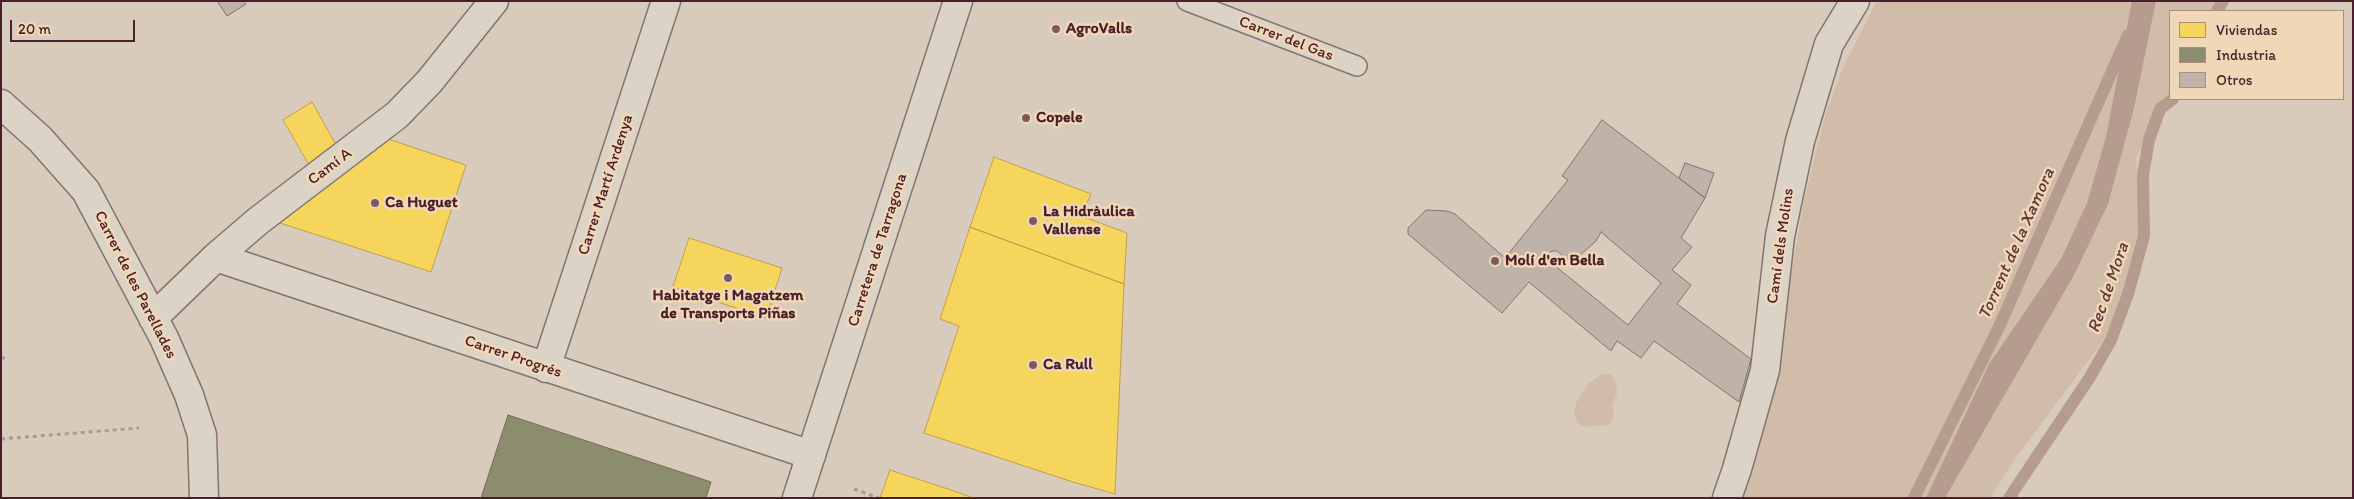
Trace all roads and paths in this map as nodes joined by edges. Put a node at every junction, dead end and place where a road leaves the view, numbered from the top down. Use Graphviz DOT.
graph roads {
  1 [pos="494,1"];
  2 [pos="666,1"];
  3 [pos="958,1"];
  4 [pos="1187,1"];
  5 [pos="1855,1"];
  6 [pos="1357,66"];
  7 [pos="1,104"];
  8 [pos="216,256"];
  9 [pos="153,318"];
  10 [pos="546,368"];
  11 [pos="139,428"];
  12 [pos="1,439"];
  13 [pos="811,455"];
  14 [pos="854,489"];
  15 [pos="204,498"];
  16 [pos="796,498"];
  17 [pos="879,498"];
  18 [pos="1727,498"];
  1 -- 8 [label="street, Camí A"];
  2 -- 10 [label="street, Carrer Martí Ardenya"];
  3 -- 13 [label="street, Carretera de Tarragona"];
  4 -- 6 [label="lane, Carrer del Gas"];
  5 -- 18 [label="street, Camí dels Molins"];
  7 -- 9 [label="street, Carrer de les Parellades"];
  8 -- 9 [label="street, Camí A"];
  8 -- 10 [label="street, Carrer Progrés"];
  9 -- 15 [label="street, Carrer de les Parellades"];
  10 -- 13 [label="street, Carrer Progrés"];
  11 -- 12 [label="path"];
  13 -- 16 [label="street, Carretera de Tarragona"];
  14 -- 17 [label="path"];
}
